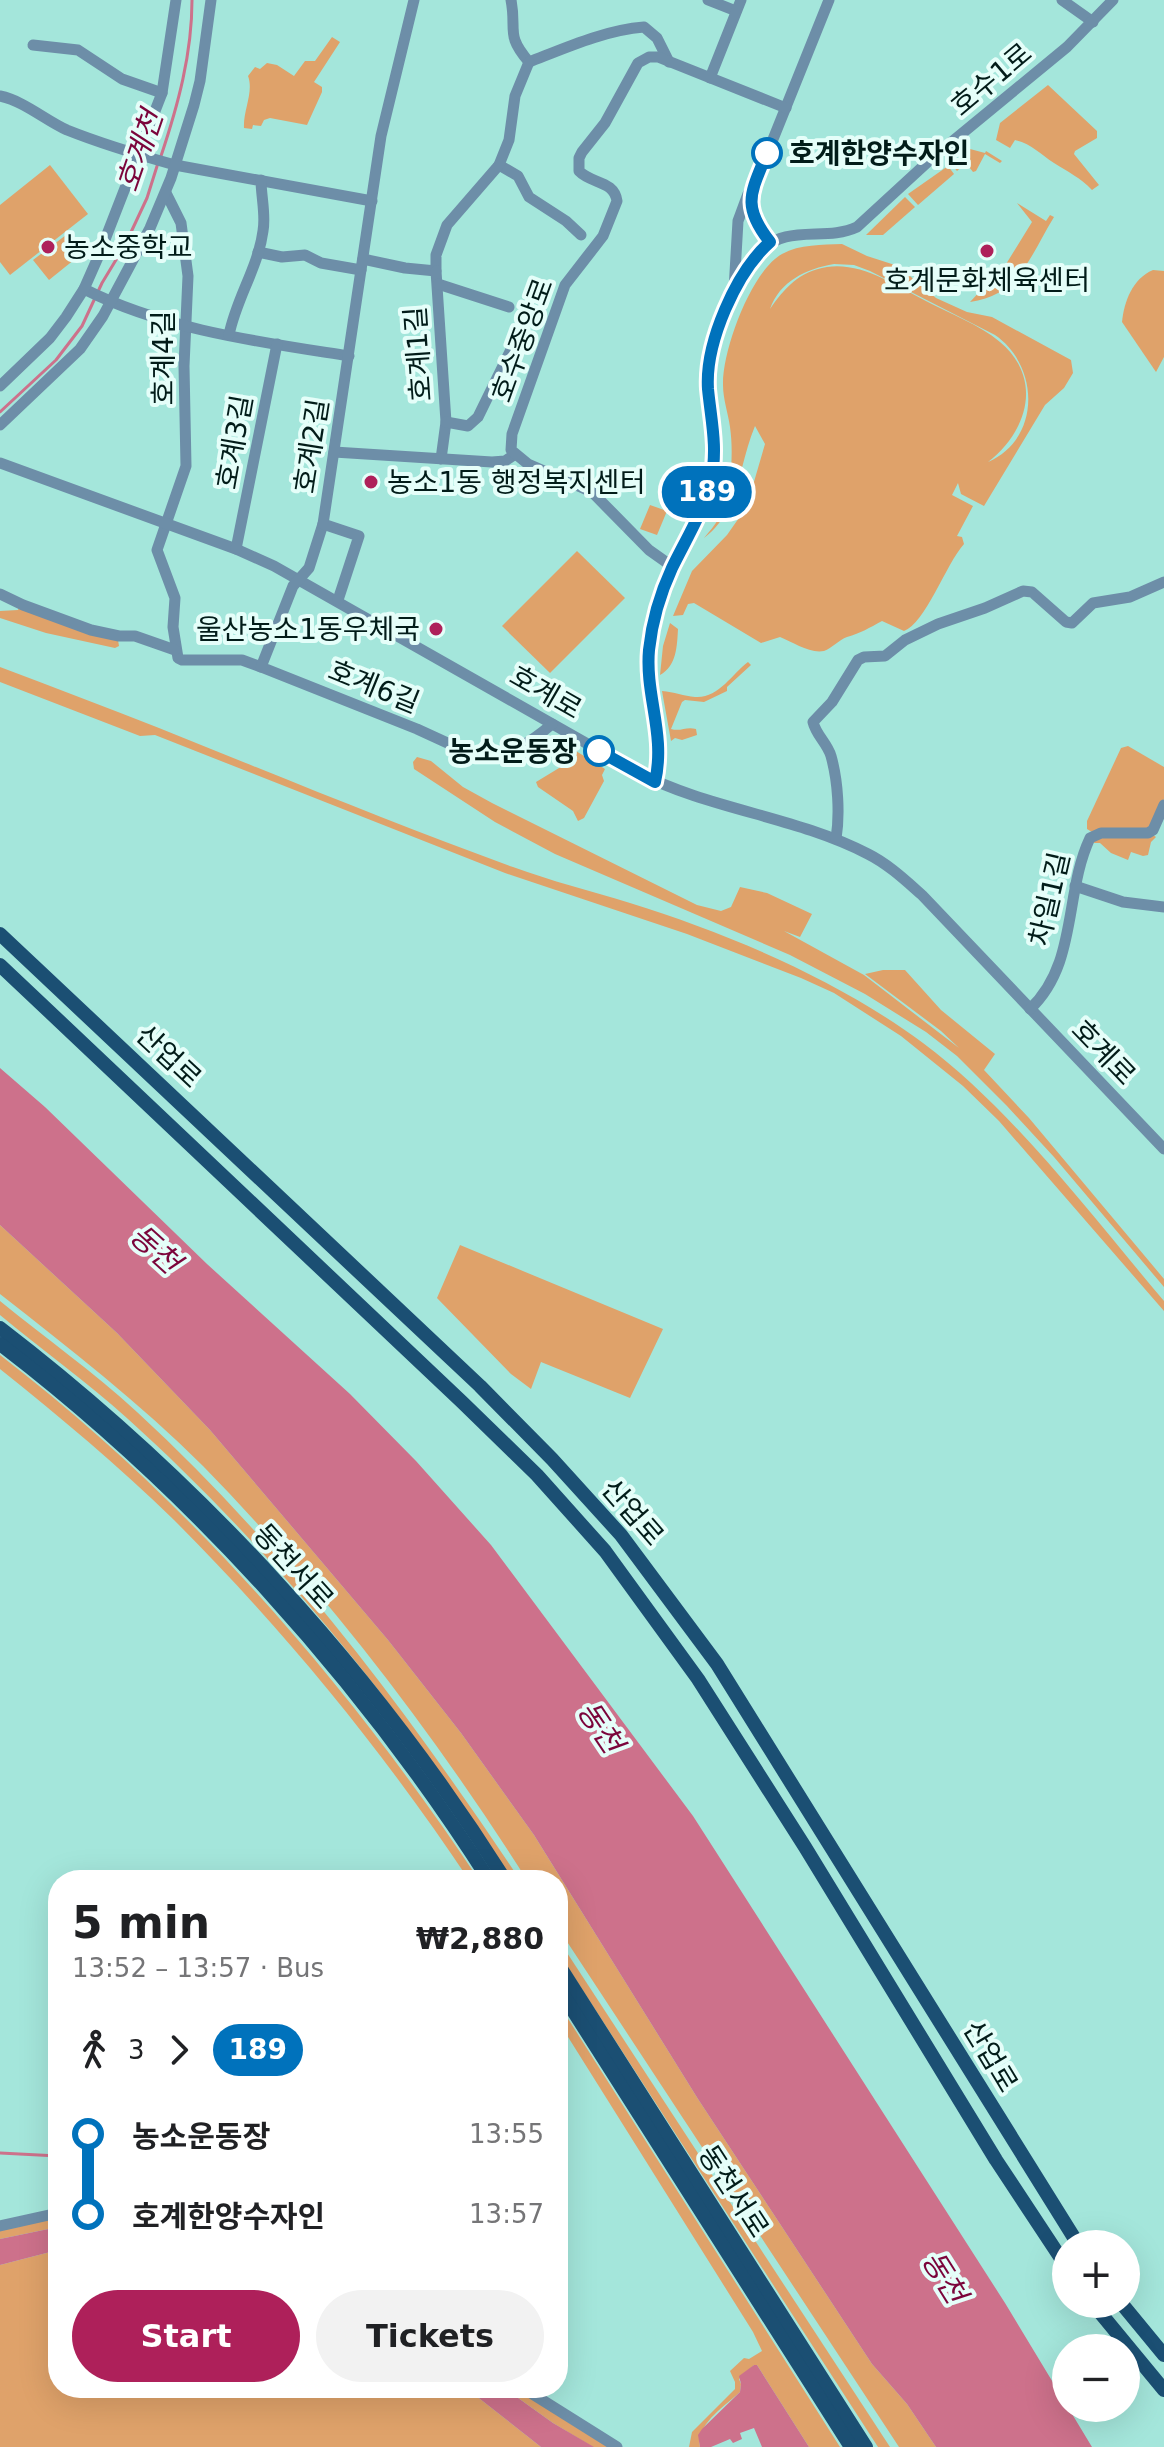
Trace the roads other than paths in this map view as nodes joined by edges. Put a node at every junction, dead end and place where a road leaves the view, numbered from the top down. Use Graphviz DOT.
graph roads {
  1 [pos="176,0"];
  2 [pos="211,0"];
  3 [pos="414,0"];
  4 [pos="511,0"];
  5 [pos="708,0"];
  6 [pos="829,0"];
  7 [pos="1062,0"];
  8 [pos="1113,0"];
  9 [pos="739,6"];
  10 [pos="1093,22"];
  11 [pos="33,45"];
  12 [pos="529,62"];
  13 [pos="669,62"];
  14 [pos="710,78"];
  15 [pos="162,93"];
  16 [pos="0,96"];
  17 [pos="786,108"];
  18 [pos="144,156"];
  19 [pos="175,165"];
  20 [pos="499,165"];
  21 [pos="758,175"];
  22 [pos="261,180"];
  23 [pos="166,193"];
  24 [pos="372,201"];
  25 [pos="581,235"];
  26 [pos="770,242"];
  27 [pos="258,252"];
  28 [pos="362,264"];
  29 [pos="436,271"];
  30 [pos="438,284"];
  31 [pos="87,290"];
  32 [pos="734,293"];
  33 [pos="111,302"];
  34 [pos="509,307"];
  35 [pos="186,325"];
  36 [pos="521,329"];
  37 [pos="229,335"];
  38 [pos="277,344"];
  39 [pos="349,356"];
  40 [pos="0,386"];
  41 [pos="446,422"];
  42 [pos="0,425"];
  43 [pos="334,452"];
  44 [pos="514,455"];
  45 [pos="441,459"];
  46 [pos="0,463"];
  47 [pos="323,524"];
  48 [pos="167,525"];
  49 [pos="236,549"];
  50 [pos="673,567"];
  51 [pos="298,579"];
  52 [pos="1164,582"];
  53 [pos="0,594"];
  54 [pos="338,600"];
  55 [pos="175,650"];
  56 [pos="261,667"];
  57 [pos="552,724"];
  58 [pos="655,782"];
  59 [pos="1164,805"];
  60 [pos="836,839"];
  61 [pos="1075,886"];
  62 [pos="1164,907"];
  63 [pos="0,934"];
  64 [pos="0,965"];
  65 [pos="1030,1009"];
  66 [pos="1164,1149"];
  67 [pos="0,1328"];
  68 [pos="0,1344"];
  69 [pos="482,1870"];
  70 [pos="498,1870"];
  71 [pos="568,1980"];
  72 [pos="568,2003"];
  73 [pos="48,2215"];
  74 [pos="0,2226"];
  75 [pos="1069,2230"];
  76 [pos="1052,2245"];
  77 [pos="1105,2318"];
  78 [pos="1134,2318"];
  79 [pos="1164,2355"];
  80 [pos="1164,2390"];
  81 [pos="539,2398"];
  82 [pos="617,2447"];
  83 [pos="851,2447"];
  84 [pos="866,2447"];
  1 -- 15 [label="street"];
  2 -- 19 [label="street"];
  3 -- 24 [label="street, 호계2길"];
  4 -- 12 [label="street"];
  5 -- 9 [label="street"];
  6 -- 17 [label="street"];
  7 -- 10 [label="street"];
  8 -- 10 [label="street, 호수1로"];
  9 -- 14 [label="street"];
  10 -- 26 [label="street, 호수1로"];
  11 -- 15 [label="street"];
  12 -- 13 [label="street"];
  12 -- 20 [label="street"];
  13 -- 14 [label="street"];
  13 -- 44 [label="street, 호수중앙로"];
  14 -- 17 [label="street"];
  15 -- 18 [label="street"];
  16 -- 18 [label="street"];
  17 -- 21 [label="street"];
  18 -- 19 [label="street"];
  18 -- 31 [label="street"];
  19 -- 22 [label="street"];
  19 -- 23 [label="street"];
  20 -- 25 [label="street"];
  20 -- 29 [label="street"];
  21 -- 26 [label="street"];
  21 -- 32 [label="street"];
  22 -- 24 [label="street"];
  22 -- 27 [label="street"];
  23 -- 33 [label="street"];
  23 -- 35 [label="street, 호계4길"];
  24 -- 28 [label="street, 호계2길"];
  26 -- 32 [label="street"];
  27 -- 28 [label="street"];
  27 -- 37 [label="street"];
  28 -- 29 [label="street"];
  28 -- 39 [label="street, 호계2길"];
  29 -- 30 [label="street, 호계1길"];
  30 -- 34 [label="street, 호계1길"];
  30 -- 41 [label="street, 호계1길"];
  31 -- 33 [label="street"];
  31 -- 40 [label="street"];
  32 -- 50 [label="street"];
  33 -- 35 [label="street"];
  33 -- 42 [label="street"];
  35 -- 37 [label="street"];
  35 -- 48 [label="street, 호계4길"];
  36 -- 41 [label="street, 호계1길"];
  37 -- 38 [label="street"];
  38 -- 39 [label="street"];
  38 -- 49 [label="street, 호계3길"];
  39 -- 43 [label="street, 호계2길"];
  41 -- 45 [label="street, 호계1길"];
  43 -- 45 [label="street"];
  43 -- 47 [label="street, 호계2길"];
  44 -- 45 [label="street"];
  44 -- 50 [label="street"];
  46 -- 48 [label="street, 호계로"];
  47 -- 51 [label="street"];
  47 -- 54 [label="street, 호계2길"];
  48 -- 49 [label="street, 호계로"];
  48 -- 55 [label="street"];
  49 -- 51 [label="street, 호계로"];
  50 -- 58 [label="street"];
  51 -- 54 [label="street, 호계로"];
  51 -- 56 [label="street"];
  52 -- 60 [label="street"];
  53 -- 55 [label="street, 호계6길"];
  54 -- 57 [label="street, 호계로"];
  55 -- 56 [label="street, 호계6길"];
  56 -- 57 [label="street, 호계6길"];
  57 -- 58 [label="street, 호계로"];
  58 -- 60 [label="street, 호계로"];
  59 -- 61 [label="street, 차일1길"];
  60 -- 65 [label="street, 호계로"];
  61 -- 62 [label="street"];
  61 -- 65 [label="street, 차일1길"];
  63 -- 75 [label="main road, 산업로"];
  64 -- 76 [label="main road, 산업로"];
  65 -- 66 [label="street, 호계로"];
  67 -- 70 [label="main road, 동천서로"];
  68 -- 69 [label="main road, 동천서로"];
  71 -- 84 [label="main road, 동천서로"];
  72 -- 83 [label="main road, 동천서로"];
  73 -- 74 [label="street"];
  77 -- 80 [label="main road"];
  78 -- 79 [label="main road"];
  81 -- 82 [label="street"];
}
